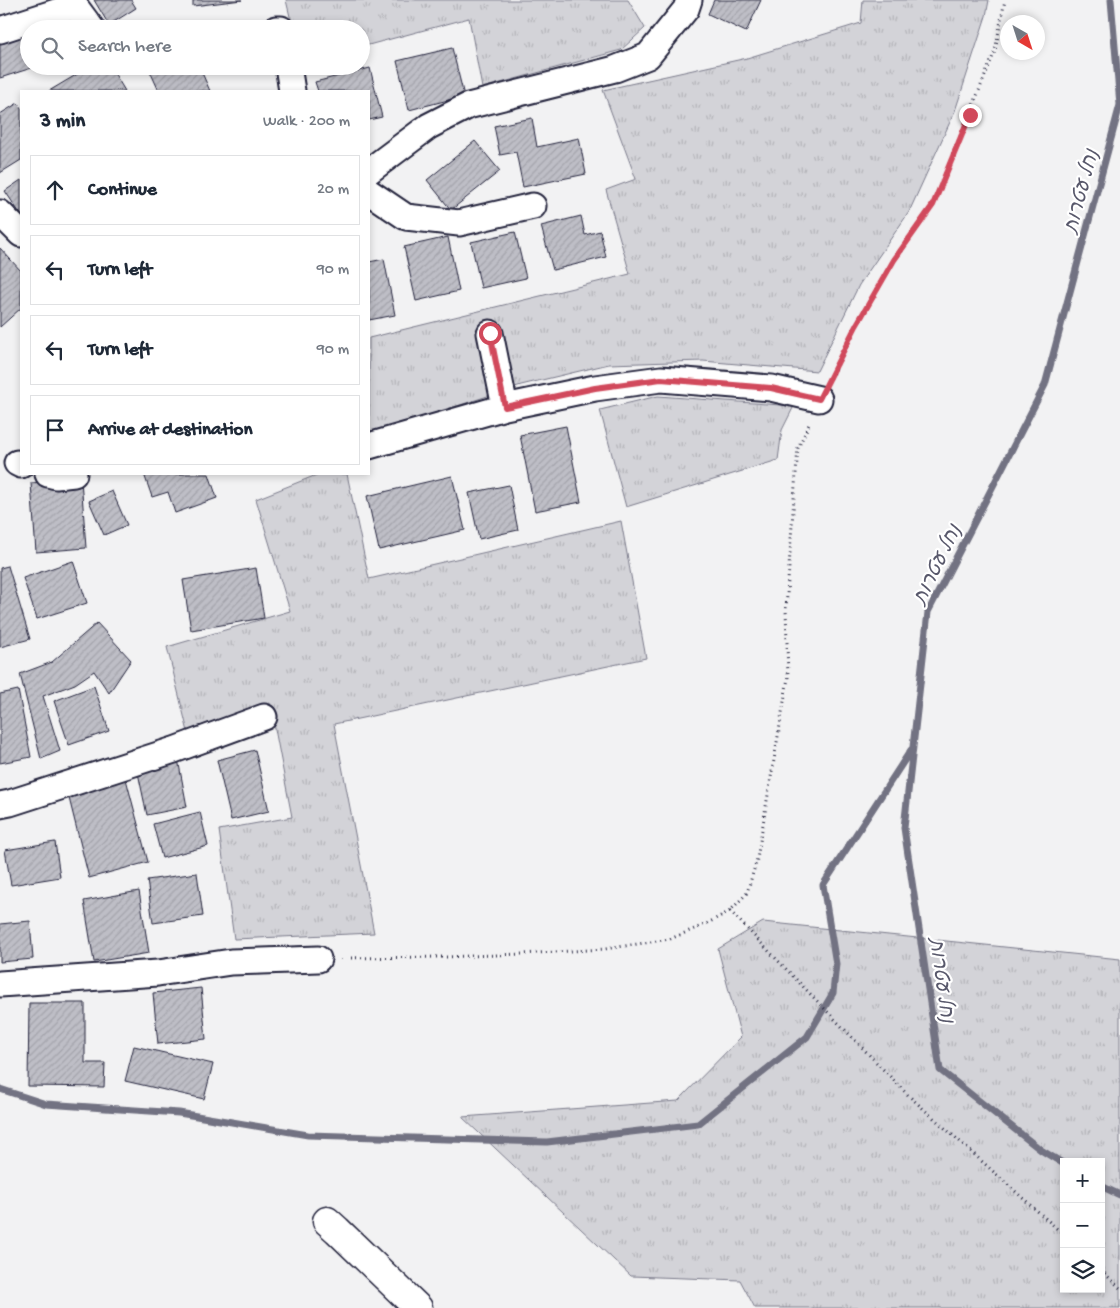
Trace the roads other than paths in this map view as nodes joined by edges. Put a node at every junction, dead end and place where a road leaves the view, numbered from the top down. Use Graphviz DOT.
graph roads {
  1 [pos="687,3"];
  2 [pos="31,20"];
  3 [pos="85,20"];
  4 [pos="20,24"];
  5 [pos="0,30"];
  6 [pos="289,75"];
  7 [pos="292,90"];
  8 [pos="370,170"];
  9 [pos="370,193"];
  10 [pos="532,206"];
  11 [pos="0,213"];
  12 [pos="20,233"];
  13 [pos="490,333"];
  14 [pos="819,399"];
  15 [pos="505,407"];
  16 [pos="370,446"];
  17 [pos="52,475"];
  18 [pos="65,475"];
  19 [pos="264,716"];
  20 [pos="0,805"];
  21 [pos="318,959"];
  22 [pos="0,984"];
  23 [pos="327,1221"];
  24 [pos="418,1308"];
  1 -- 8 [label="street"];
  2 -- 3 [label="street"];
  4 -- 5 [label="street"];
  6 -- 7 [label="street"];
  9 -- 10 [label="street"];
  11 -- 12 [label="street"];
  13 -- 15 [label="street"];
  14 -- 15 [label="street"];
  15 -- 16 [label="street"];
  17 -- 18 [label="street"];
  19 -- 20 [label="street"];
  21 -- 22 [label="street"];
  23 -- 24 [label="main road"];
}
